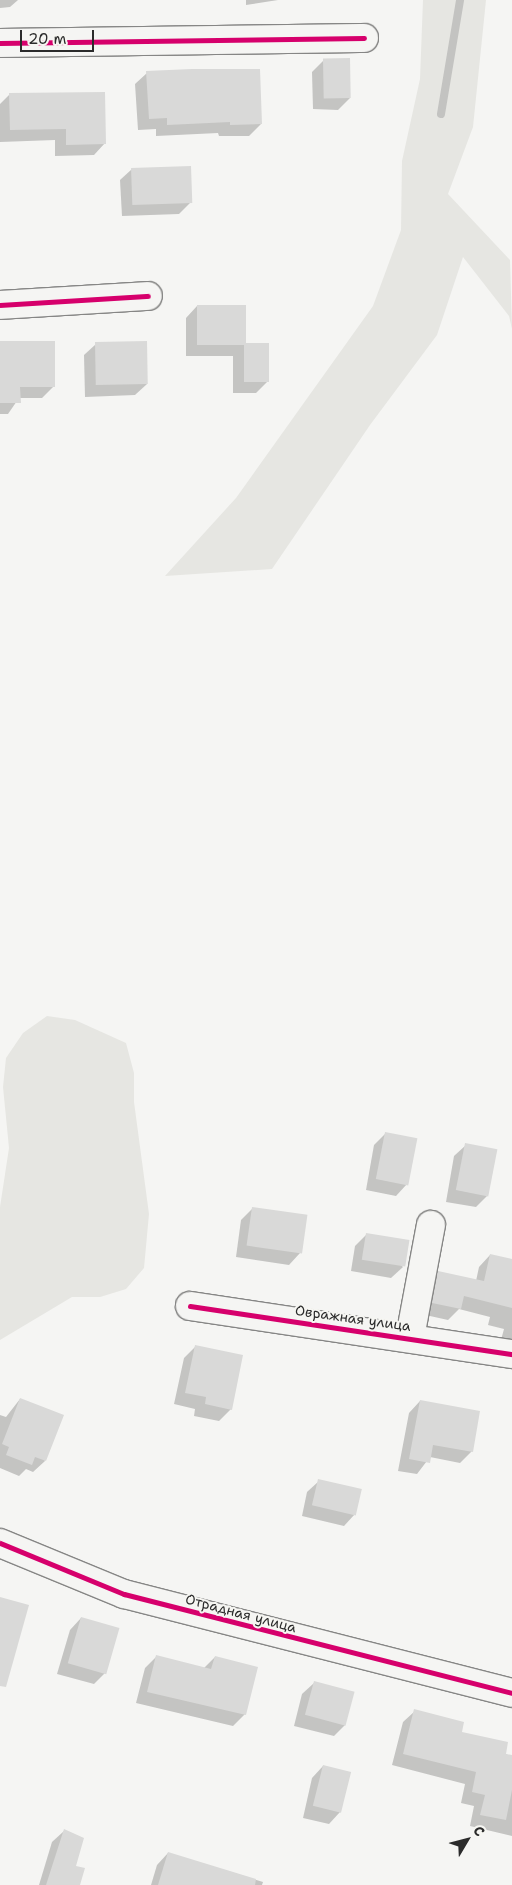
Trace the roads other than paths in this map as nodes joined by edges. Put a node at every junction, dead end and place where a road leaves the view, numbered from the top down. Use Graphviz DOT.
graph roads {
  1 [pos="364,38"];
  2 [pos="0,43"];
  3 [pos="148,296"];
  4 [pos="0,305"];
  5 [pos="431,1226"];
  6 [pos="190,1306"];
  7 [pos="410,1337"];
  8 [pos="512,1354"];
  9 [pos="0,1542"];
  10 [pos="512,1693"];
  1 -- 2 [label="street"];
  3 -- 4 [label="street"];
  5 -- 7 [label="street"];
  6 -- 7 [label="street, Овражная улица"];
  7 -- 8 [label="street, Овражная улица"];
  9 -- 10 [label="street, Отрадная улица"];
}
